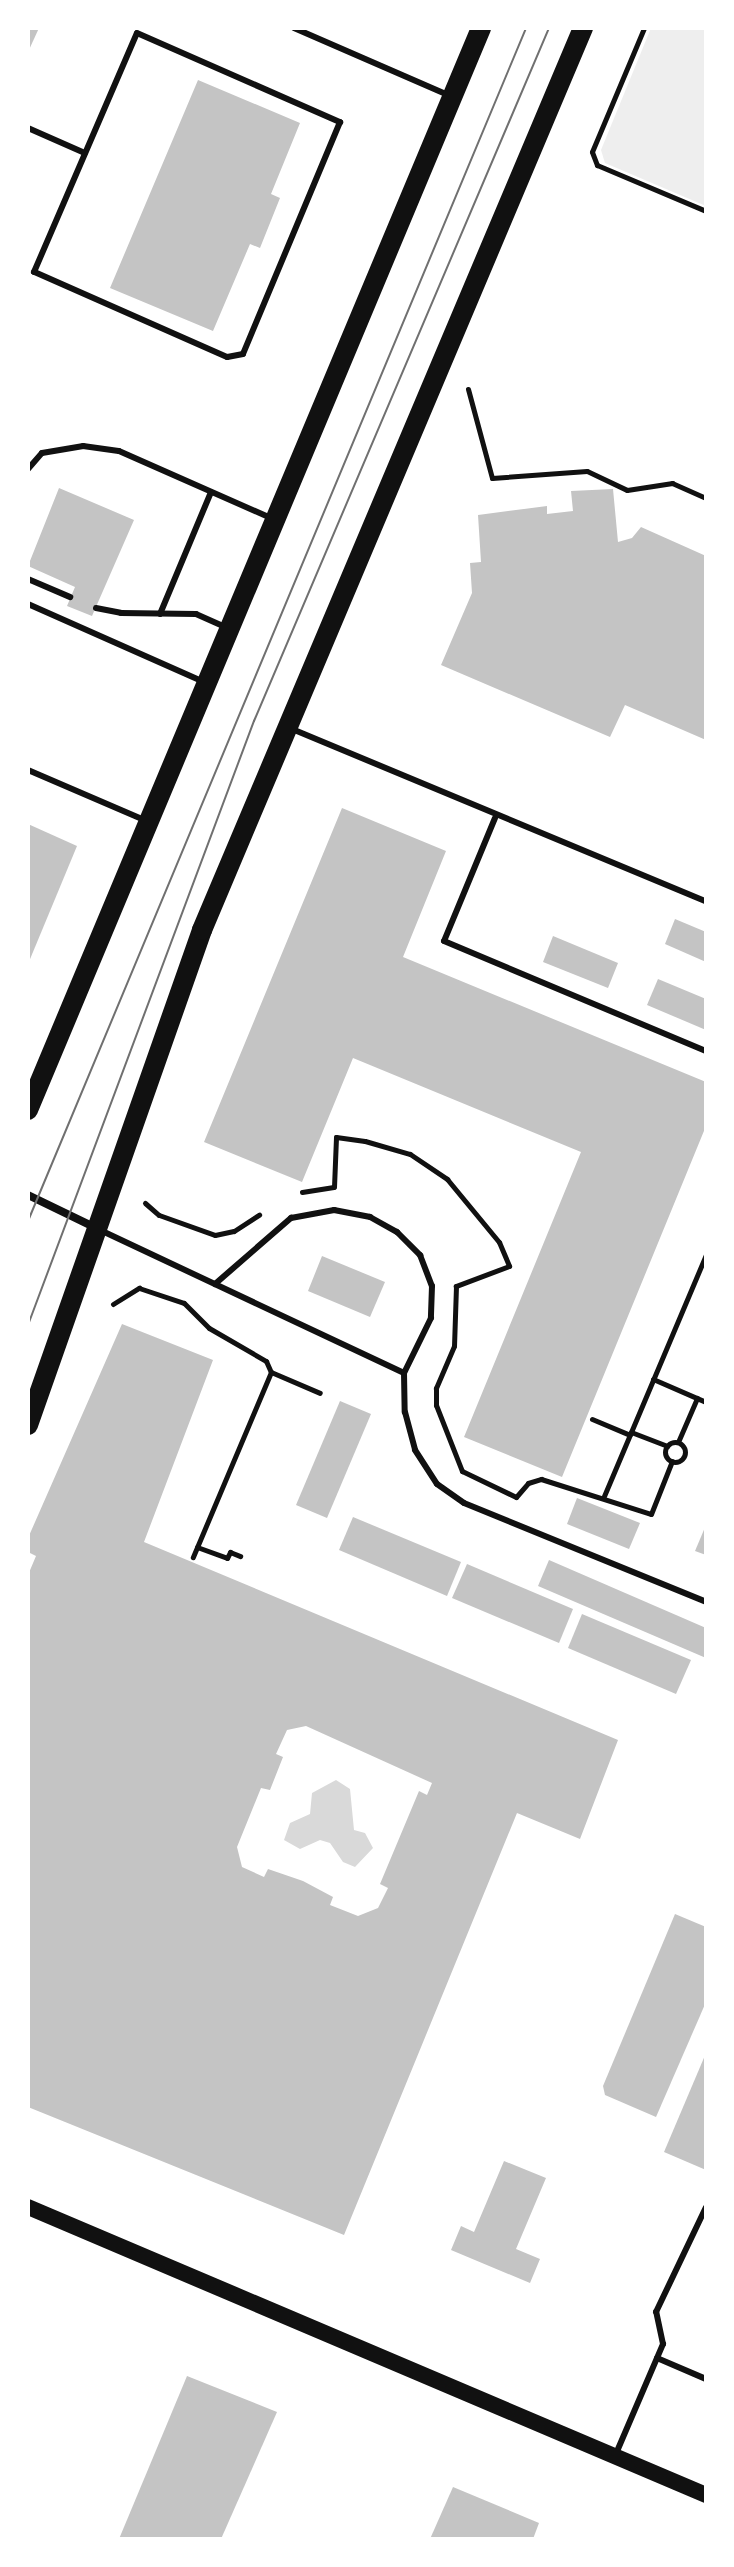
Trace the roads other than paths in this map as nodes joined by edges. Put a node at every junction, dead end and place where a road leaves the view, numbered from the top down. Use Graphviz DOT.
graph roads {
  1 [pos="294,28"];
  2 [pos="481,28"];
  3 [pos="583,28"];
  4 [pos="452,97"];
  5 [pos="28,128"];
  6 [pos="85,153"];
  7 [pos="28,469"];
  8 [pos="211,492"];
  9 [pos="274,519"];
  10 [pos="28,579"];
  11 [pos="70,597"];
  12 [pos="28,604"];
  13 [pos="96,608"];
  14 [pos="160,614"];
  15 [pos="228,628"];
  16 [pos="205,683"];
  17 [pos="286,726"];
  18 [pos="28,770"];
  19 [pos="495,818"];
  20 [pos="147,821"];
  21 [pos="706,901"];
  22 [pos="706,1051"];
  23 [pos="28,1110"];
  24 [pos="28,1195"];
  25 [pos="97,1228"];
  26 [pos="215,1284"];
  27 [pos="404,1373"];
  28 [pos="28,1425"];
  29 [pos="706,1602"];
  30 [pos="28,2207"];
  31 [pos="706,2207"];
  32 [pos="657,2358"];
  33 [pos="706,2379"];
  34 [pos="615,2456"];
  35 [pos="706,2495"];
  1 -- 4 [label="lane"];
  2 -- 4 [label="main road"];
  3 -- 17 [label="main road"];
  4 -- 9 [label="main road"];
  5 -- 6 [label="lane"];
  6 -- 6 [label="lane"];
  7 -- 8 [label="lane"];
  8 -- 9 [label="lane"];
  8 -- 14 [label="lane"];
  9 -- 15 [label="main road"];
  10 -- 11 [label="lane"];
  12 -- 16 [label="lane"];
  13 -- 14 [label="lane"];
  14 -- 15 [label="lane"];
  15 -- 16 [label="main road"];
  16 -- 20 [label="main road"];
  17 -- 19 [label="lane"];
  17 -- 25 [label="main road"];
  18 -- 20 [label="lane"];
  19 -- 21 [label="lane"];
  19 -- 22 [label="lane"];
  20 -- 23 [label="main road"];
  24 -- 25 [label="street"];
  25 -- 26 [label="lane"];
  25 -- 28 [label="main road"];
  26 -- 27 [label="lane"];
  26 -- 27 [label="lane"];
  27 -- 29 [label="lane"];
  30 -- 34 [label="main road"];
  31 -- 32 [label="lane"];
  32 -- 33 [label="lane"];
  32 -- 34 [label="lane"];
  34 -- 35 [label="main road"];
}
